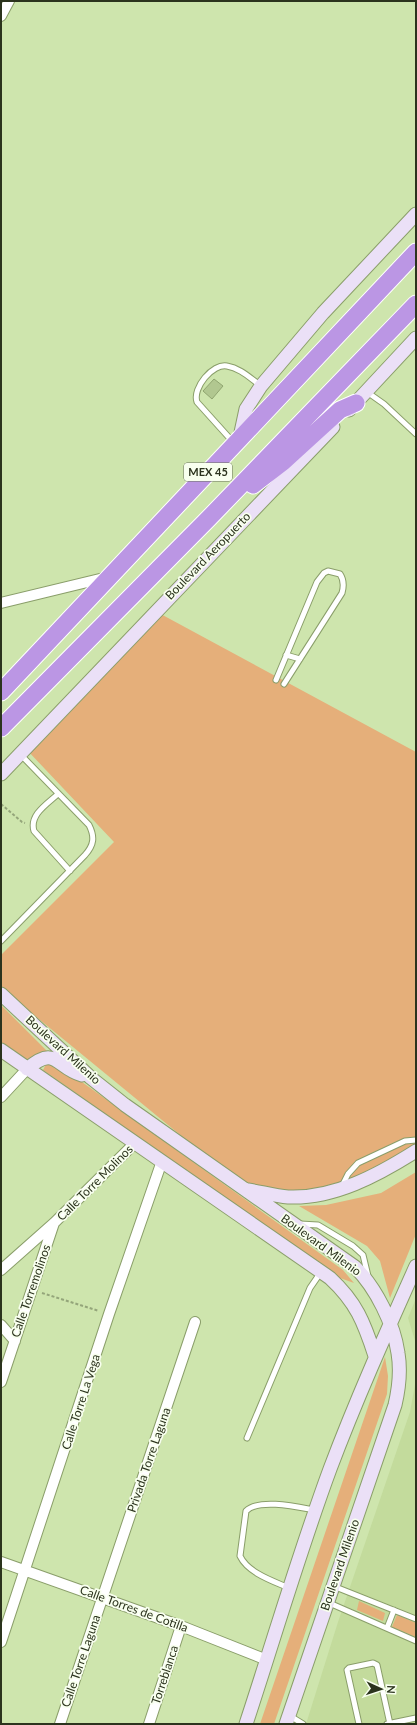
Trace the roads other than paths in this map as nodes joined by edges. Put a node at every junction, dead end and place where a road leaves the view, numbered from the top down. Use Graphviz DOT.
graph roads {
  1 [pos="9,1"];
  2 [pos="1,16"];
  3 [pos="416,214"];
  4 [pos="416,252"];
  5 [pos="416,304"];
  6 [pos="416,338"];
  7 [pos="261,386"];
  8 [pos="361,397"];
  9 [pos="416,434"];
  10 [pos="238,440"];
  11 [pos="209,518"];
  12 [pos="112,576"];
  13 [pos="1,603"];
  14 [pos="286,655"];
  15 [pos="300,659"];
  16 [pos="276,680"];
  17 [pos="284,684"];
  18 [pos="1,692"];
  19 [pos="1,728"];
  20 [pos="20,754"];
  21 [pos="1,774"];
  22 [pos="58,794"];
  23 [pos="70,871"];
  24 [pos="1,941"];
  25 [pos="1,994"];
  26 [pos="1,1050"];
  27 [pos="27,1070"];
  28 [pos="91,1078"];
  29 [pos="1,1097"];
  30 [pos="416,1140"];
  31 [pos="135,1143"];
  32 [pos="416,1151"];
  33 [pos="162,1162"];
  34 [pos="341,1189"];
  35 [pos="244,1190"];
  36 [pos="54,1223"];
  37 [pos="416,1266"];
  38 [pos="1,1270"];
  39 [pos="321,1271"];
  40 [pos="195,1322"];
  41 [pos="390,1323"];
  42 [pos="1,1325"];
  43 [pos="14,1340"];
  44 [pos="375,1356"];
  45 [pos="1,1382"];
  46 [pos="247,1438"];
  47 [pos="315,1510"];
  48 [pos="1,1562"];
  49 [pos="25,1570"];
  50 [pos="332,1586"];
  51 [pos="290,1588"];
  52 [pos="103,1598"];
  53 [pos="327,1602"];
  54 [pos="394,1610"];
  55 [pos="416,1619"];
  56 [pos="181,1626"];
  57 [pos="387,1628"];
  58 [pos="416,1641"];
  59 [pos="1,1642"];
  60 [pos="267,1660"];
  61 [pos="416,1718"];
  62 [pos="287,1720"];
  63 [pos="60,1724"];
  64 [pos="149,1724"];
  65 [pos="246,1724"];
  66 [pos="303,1724"];
  67 [pos="359,1724"];
  68 [pos="388,1724"];
  1 -- 2 [label="street"];
  3 -- 7 [label="street"];
  4 -- 10 [label="highway, MEX 45"];
  5 -- 11 [label="highway, MEX 45"];
  6 -- 8 [label="street, Boulevard Aeropuerto"];
  7 -- 10 [label="street"];
  7 -- 10 [label="lane"];
  8 -- 9 [label="lane"];
  8 -- 11 [label="highway"];
  8 -- 20 [label="street, Boulevard Aeropuerto"];
  10 -- 12 [label="highway, MEX 45"];
  11 -- 19 [label="highway, MEX 45"];
  12 -- 13 [label="street"];
  12 -- 18 [label="highway, MEX 45"];
  14 -- 15 [label="lane"];
  14 -- 15 [label="lane"];
  14 -- 16 [label="lane"];
  15 -- 17 [label="lane"];
  20 -- 21 [label="street, Boulevard Aeropuerto"];
  20 -- 22 [label="lane"];
  22 -- 23 [label="lane"];
  22 -- 23 [label="lane"];
  23 -- 24 [label="lane"];
  25 -- 28 [label="street, Boulevard Milenio"];
  26 -- 27 [label="street, Boulevard Milenio"];
  27 -- 28 [label="street"];
  27 -- 29 [label="street"];
  27 -- 31 [label="street, Boulevard Milenio"];
  28 -- 35 [label="street, Boulevard Milenio"];
  30 -- 34 [label="lane"];
  31 -- 33 [label="street, Boulevard Milenio"];
  31 -- 36 [label="street, Calle Torre Molinos"];
  32 -- 34 [label="street"];
  33 -- 39 [label="street, Boulevard Milenio"];
  33 -- 49 [label="street, Calle Torre La Vega"];
  34 -- 35 [label="street"];
  35 -- 41 [label="street, Boulevard Milenio"];
  36 -- 38 [label="street, Calle Torre Molinos"];
  36 -- 43 [label="street, Calle Torremolinos"];
  37 -- 41 [label="street"];
  39 -- 44 [label="street, Boulevard Milenio"];
  39 -- 46 [label="lane"];
  40 -- 52 [label="street, Privada Torre Laguna"];
  41 -- 44 [label="street"];
  41 -- 50 [label="street, Boulevard Milenio"];
  42 -- 43 [label="street"];
  43 -- 45 [label="street, Calle Torremolinos"];
  44 -- 47 [label="street"];
  47 -- 51 [label="street"];
  47 -- 51 [label="lane"];
  48 -- 49 [label="street, Calle Torres de Cotilla"];
  49 -- 52 [label="street, Calle Torres de Cotilla"];
  49 -- 59 [label="street, Calle Torre La Vega"];
  50 -- 53 [label="street, Boulevard Milenio"];
  50 -- 54 [label="lane"];
  51 -- 60 [label="street"];
  52 -- 56 [label="street, Calle Torres de Cotilla"];
  52 -- 63 [label="street, Calle Torre Laguna"];
  53 -- 57 [label="lane"];
  53 -- 62 [label="street, Boulevard Milenio"];
  54 -- 55 [label="lane"];
  54 -- 57 [label="lane"];
  56 -- 60 [label="street, Calle Torres de Cotilla"];
  56 -- 64 [label="street, Torreblanca"];
  57 -- 58 [label="lane"];
  60 -- 65 [label="street"];
  61 -- 68 [label="lane"];
  62 -- 66 [label="lane"];
  67 -- 68 [label="lane"];
}
